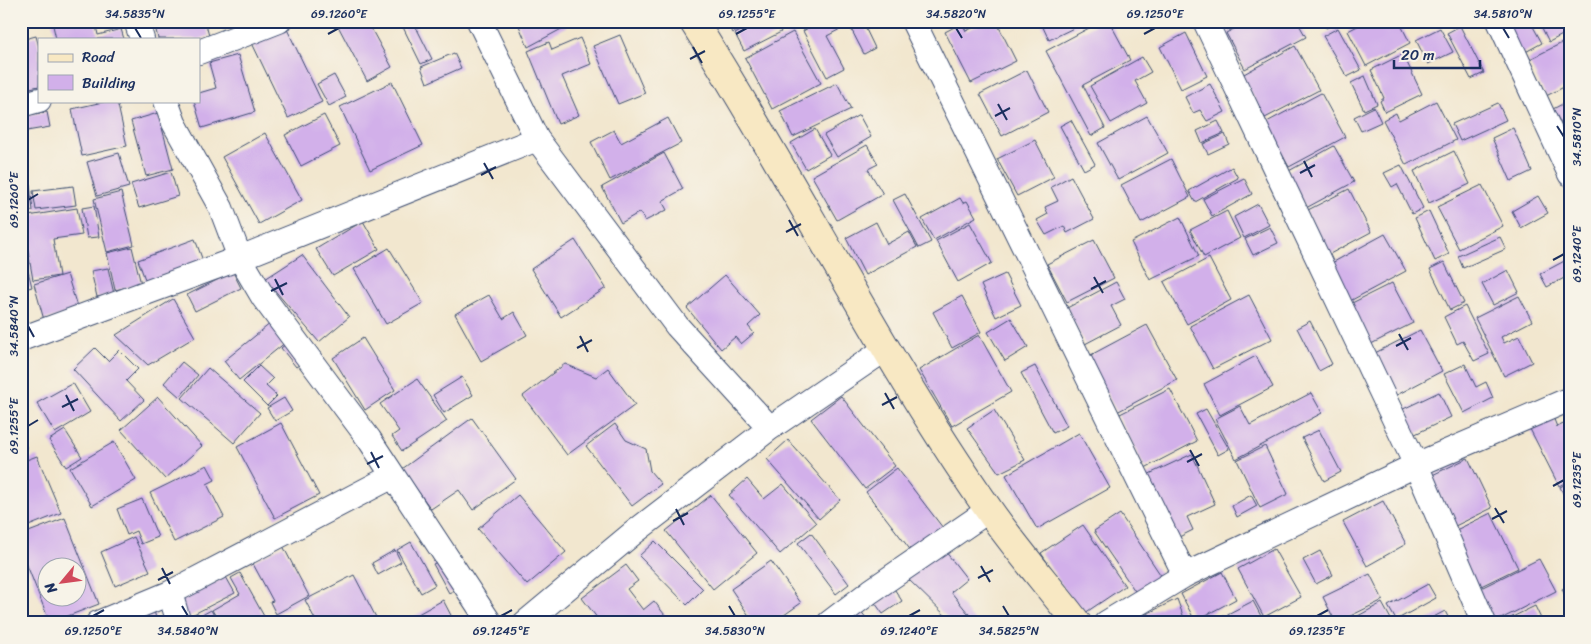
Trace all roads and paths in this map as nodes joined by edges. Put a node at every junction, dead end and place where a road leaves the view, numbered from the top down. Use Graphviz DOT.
graph roads {
  1 [pos="136,21"];
  2 [pos="279,21"];
  3 [pos="479,21"];
  4 [pos="693,21"];
  5 [pos="913,21"];
  6 [pos="1205,21"];
  7 [pos="1499,21"];
  8 [pos="142,38"];
  9 [pos="200,52"];
  10 [pos="38,100"];
  11 [pos="166,102"];
  12 [pos="21,105"];
  13 [pos="537,139"];
  14 [pos="1570,174"];
  15 [pos="240,258"];
  16 [pos="21,339"];
  17 [pos="887,348"];
  18 [pos="1570,399"];
  19 [pos="770,428"];
  20 [pos="1416,465"];
  21 [pos="393,476"];
  22 [pos="989,510"];
  23 [pos="1185,575"];
  24 [pos="170,593"];
  25 [pos="98,623"];
  26 [pos="179,623"];
  27 [pos="490,623"];
  28 [pos="525,623"];
  29 [pos="829,623"];
  30 [pos="1078,623"];
  31 [pos="1106,623"];
  32 [pos="1484,623"];
  1 -- 8 [label="street"];
  2 -- 9 [label="street"];
  3 -- 13 [label="street"];
  4 -- 17 [label="main road"];
  5 -- 23 [label="street"];
  6 -- 20 [label="street"];
  7 -- 14 [label="street"];
  10 -- 12 [label="street"];
  11 -- 15 [label="street"];
  13 -- 15 [label="street"];
  13 -- 19 [label="street"];
  15 -- 16 [label="street"];
  15 -- 21 [label="street"];
  17 -- 19 [label="street"];
  17 -- 22 [label="main road"];
  18 -- 20 [label="street"];
  19 -- 28 [label="street"];
  20 -- 23 [label="street"];
  20 -- 32 [label="street"];
  21 -- 24 [label="street"];
  21 -- 27 [label="street"];
  22 -- 29 [label="street"];
  22 -- 30 [label="main road"];
  23 -- 31 [label="street"];
  24 -- 25 [label="street"];
  24 -- 26 [label="street"];
}
